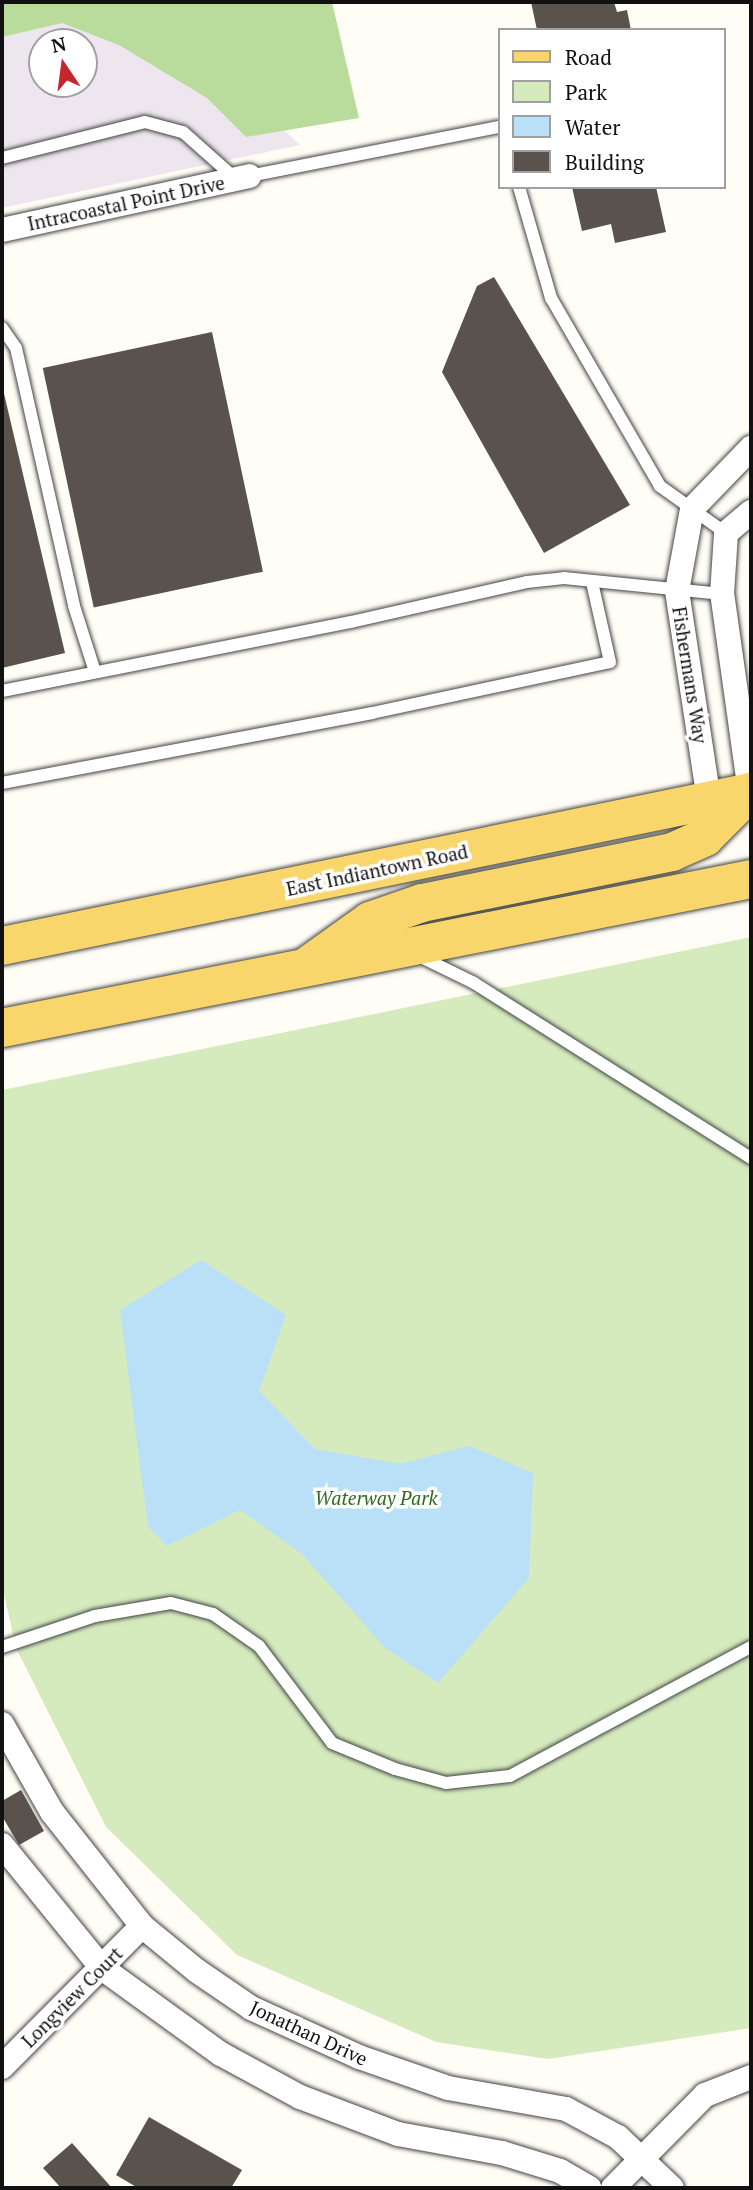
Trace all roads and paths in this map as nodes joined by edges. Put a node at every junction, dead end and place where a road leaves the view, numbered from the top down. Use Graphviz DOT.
graph roads {
  1 [pos="498,127"];
  2 [pos="2,158"];
  3 [pos="243,177"];
  4 [pos="520,189"];
  5 [pos="2,230"];
  6 [pos="2,328"];
  7 [pos="751,448"];
  8 [pos="692,509"];
  9 [pos="751,512"];
  10 [pos="726,533"];
  11 [pos="592,582"];
  12 [pos="677,591"];
  13 [pos="722,594"];
  14 [pos="95,672"];
  15 [pos="2,691"];
  16 [pos="2,783"];
  17 [pos="751,792"];
  18 [pos="709,800"];
  19 [pos="751,879"];
  20 [pos="2,946"];
  21 [pos="407,949"];
  22 [pos="300,971"];
  23 [pos="2,1028"];
  24 [pos="751,1158"];
  25 [pos="2,1647"];
  26 [pos="751,1647"];
  27 [pos="2,1724"];
  28 [pos="2,1845"];
  29 [pos="142,1926"];
  30 [pos="102,1968"];
  31 [pos="4,2062"];
  32 [pos="751,2077"];
  33 [pos="644,2159"];
  34 [pos="590,2188"];
  35 [pos="613,2188"];
  36 [pos="672,2188"];
  1 -- 3 [label="lane"];
  2 -- 3 [label="lane"];
  3 -- 5 [label="street, Intracoastal Point Drive"];
  4 -- 8 [label="lane"];
  6 -- 14 [label="lane"];
  7 -- 8 [label="street"];
  8 -- 10 [label="lane"];
  8 -- 12 [label="street, Fishermans Way"];
  9 -- 10 [label="street"];
  10 -- 13 [label="street"];
  11 -- 12 [label="lane"];
  11 -- 14 [label="lane"];
  11 -- 16 [label="lane"];
  12 -- 13 [label="lane"];
  12 -- 18 [label="street, Fishermans Way"];
  13 -- 17 [label="street"];
  14 -- 15 [label="lane"];
  17 -- 18 [label="main road, East Indiantown Road"];
  17 -- 22 [label="main road"];
  18 -- 20 [label="main road, East Indiantown Road"];
  19 -- 21 [label="main road"];
  21 -- 22 [label="main road"];
  21 -- 24 [label="lane"];
  22 -- 23 [label="main road"];
  25 -- 26 [label="lane"];
  27 -- 29 [label="street, Jonathan Drive"];
  28 -- 30 [label="street"];
  29 -- 30 [label="street, Longview Court"];
  29 -- 33 [label="street, Jonathan Drive"];
  30 -- 31 [label="street, Longview Court"];
  30 -- 34 [label="street"];
  32 -- 33 [label="street"];
  33 -- 35 [label="street"];
  33 -- 36 [label="street, Jonathan Drive"];
}
